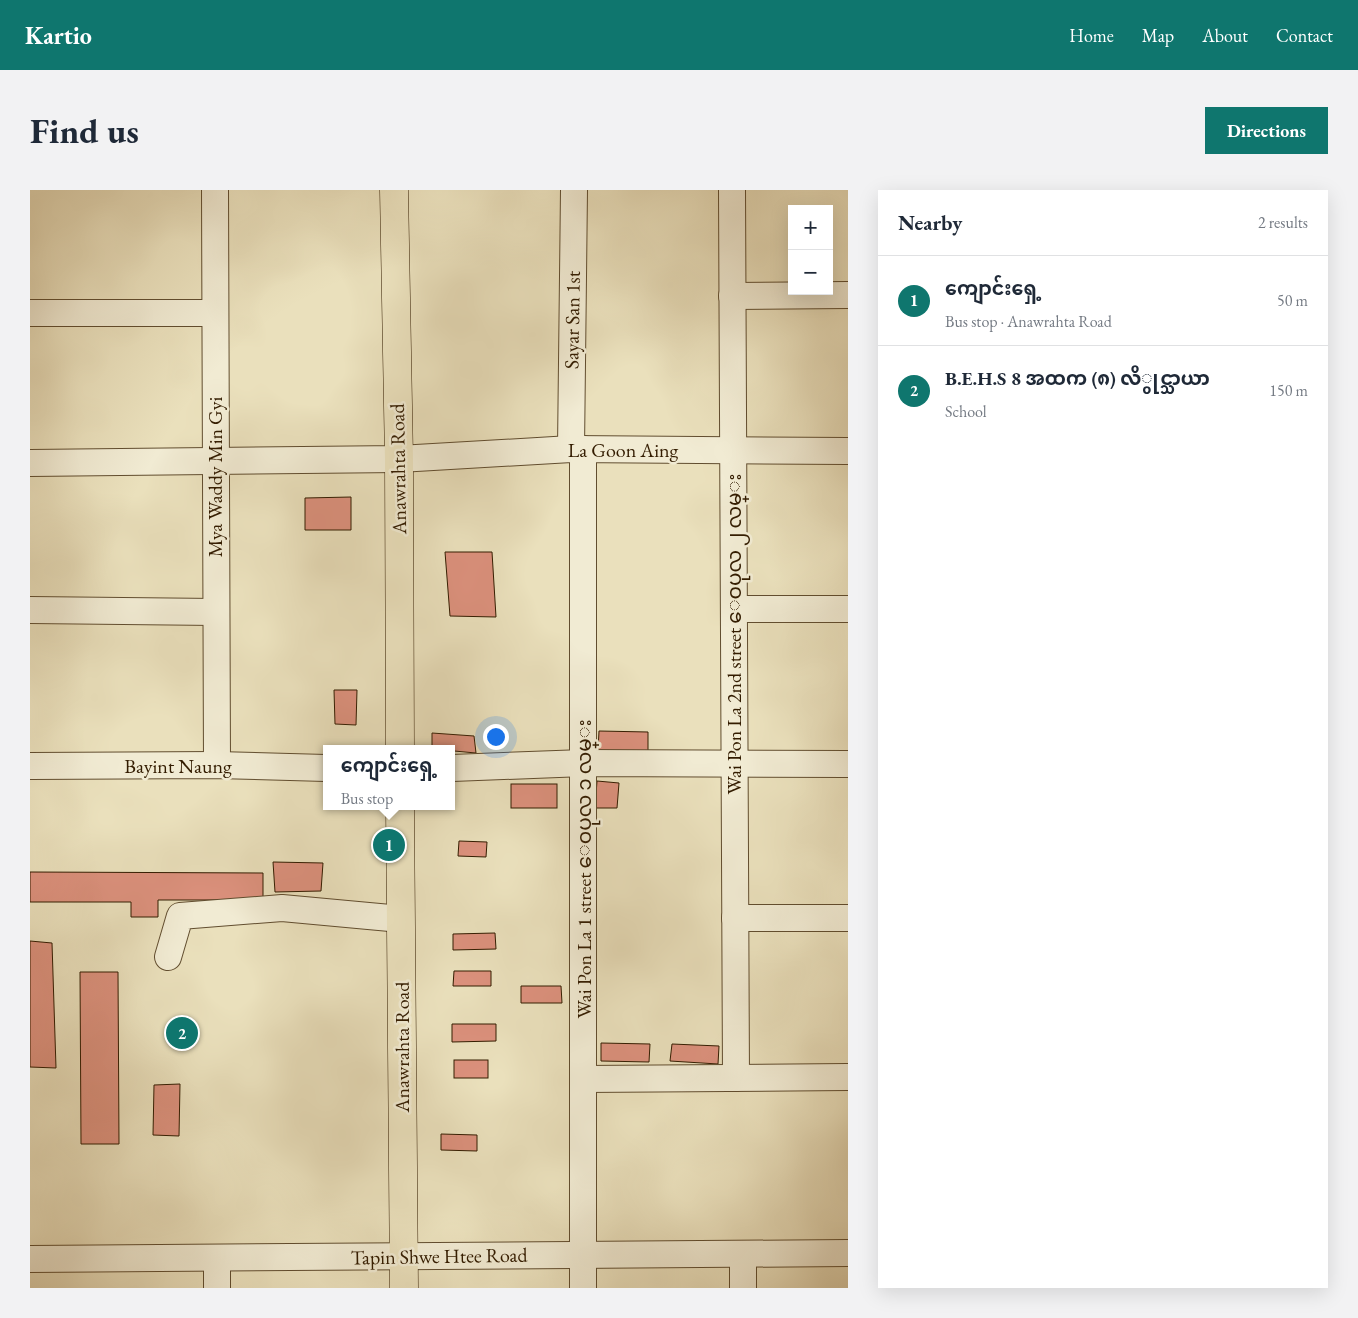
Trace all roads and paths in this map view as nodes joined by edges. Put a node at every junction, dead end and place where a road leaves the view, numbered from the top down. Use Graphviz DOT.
graph roads {
  1 [pos="214,190"];
  2 [pos="394,190"];
  3 [pos="574,190"];
  4 [pos="732,190"];
  5 [pos="848,295"];
  6 [pos="732,296"];
  7 [pos="214,312"];
  8 [pos="30,313"];
  9 [pos="577,449"];
  10 [pos="733,450"];
  11 [pos="848,451"];
  12 [pos="399,459"];
  13 [pos="214,462"];
  14 [pos="30,463"];
  15 [pos="734,609"];
  16 [pos="848,609"];
  17 [pos="30,610"];
  18 [pos="216,612"];
  19 [pos="400,745"];
  20 [pos="584,763"];
  21 [pos="734,764"];
  22 [pos="848,764"];
  23 [pos="216,765"];
  24 [pos="30,766"];
  25 [pos="323,768"];
  26 [pos="455,768"];
  27 [pos="400,810"];
  28 [pos="735,918"];
  29 [pos="848,918"];
  30 [pos="401,919"];
  31 [pos="168,957"];
  32 [pos="848,1077"];
  33 [pos="736,1078"];
  34 [pos="584,1080"];
  35 [pos="848,1253"];
  36 [pos="743,1254"];
  37 [pos="583,1255"];
  38 [pos="404,1257"];
  39 [pos="217,1258"];
  40 [pos="30,1259"];
  41 [pos="217,1288"];
  42 [pos="404,1288"];
  43 [pos="583,1288"];
  44 [pos="742,1288"];
  1 -- 7 [label="street, Mya Waddy Min Gyi"];
  2 -- 12 [label="main road, Anawrahta Road"];
  3 -- 9 [label="street, Sayar San 1st"];
  4 -- 6 [label="street, Wai Pon La 2nd street ေဝပုလ ၂ လမ္း"];
  5 -- 6 [label="street"];
  6 -- 10 [label="street, Wai Pon La 2nd street ေဝပုလ ၂ လမ္း"];
  7 -- 8 [label="street"];
  7 -- 13 [label="street, Mya Waddy Min Gyi"];
  9 -- 10 [label="street, La Goon Aing"];
  9 -- 12 [label="street, La Goon Aing"];
  9 -- 20 [label="street, Wai Pon La 1 street ေဝပုလ ၁ လမ္း"];
  10 -- 11 [label="street, La Goon Aing"];
  10 -- 15 [label="street, Wai Pon La 2nd street ေဝပုလ ၂ လမ္း"];
  12 -- 13 [label="street, La Goon Aing"];
  12 -- 19 [label="main road, Anawrahta Road"];
  13 -- 14 [label="street, La Goon Aing"];
  13 -- 18 [label="street, Mya Waddy Min Gyi"];
  15 -- 16 [label="street"];
  15 -- 21 [label="street, Wai Pon La 2nd street ေဝပုလ ၂ လမ္း"];
  17 -- 18 [label="street"];
  18 -- 23 [label="street, Mya Waddy Min Gyi"];
  20 -- 21 [label="street"];
  20 -- 26 [label="street"];
  20 -- 34 [label="street, Wai Pon La 1 street ေဝပုလ ၁ လမ္း"];
  21 -- 22 [label="street"];
  21 -- 28 [label="street, Wai Pon La 2nd street ေဝပုလ ၂ လမ္း"];
  23 -- 24 [label="street, Bayint Naung"];
  23 -- 25 [label="street, Bayint Naung"];
  27 -- 30 [label="main road, Anawrahta Road"];
  28 -- 29 [label="street"];
  28 -- 33 [label="street, Wai Pon La 2nd street ေဝပုလ ၂ လမ္း"];
  30 -- 31 [label="street"];
  30 -- 38 [label="main road, Anawrahta Road"];
  32 -- 33 [label="street"];
  33 -- 34 [label="street"];
  34 -- 37 [label="street, Wai Pon La 1 street ေဝပုလ ၁ လမ္း"];
  35 -- 36 [label="street, Tapin Shwe Htee Road"];
  36 -- 37 [label="street, Tapin Shwe Htee Road"];
  36 -- 44 [label="street"];
  37 -- 38 [label="street, Tapin Shwe Htee Road"];
  37 -- 43 [label="street, Wai Pon La 1 street ေဝပုလ ၁ လမ္း"];
  38 -- 39 [label="street, Tapin Shwe Htee Road"];
  38 -- 42 [label="main road, Anawrahta Road"];
  39 -- 40 [label="street, Tapin Shwe Htee Road"];
  39 -- 41 [label="street"];
}
